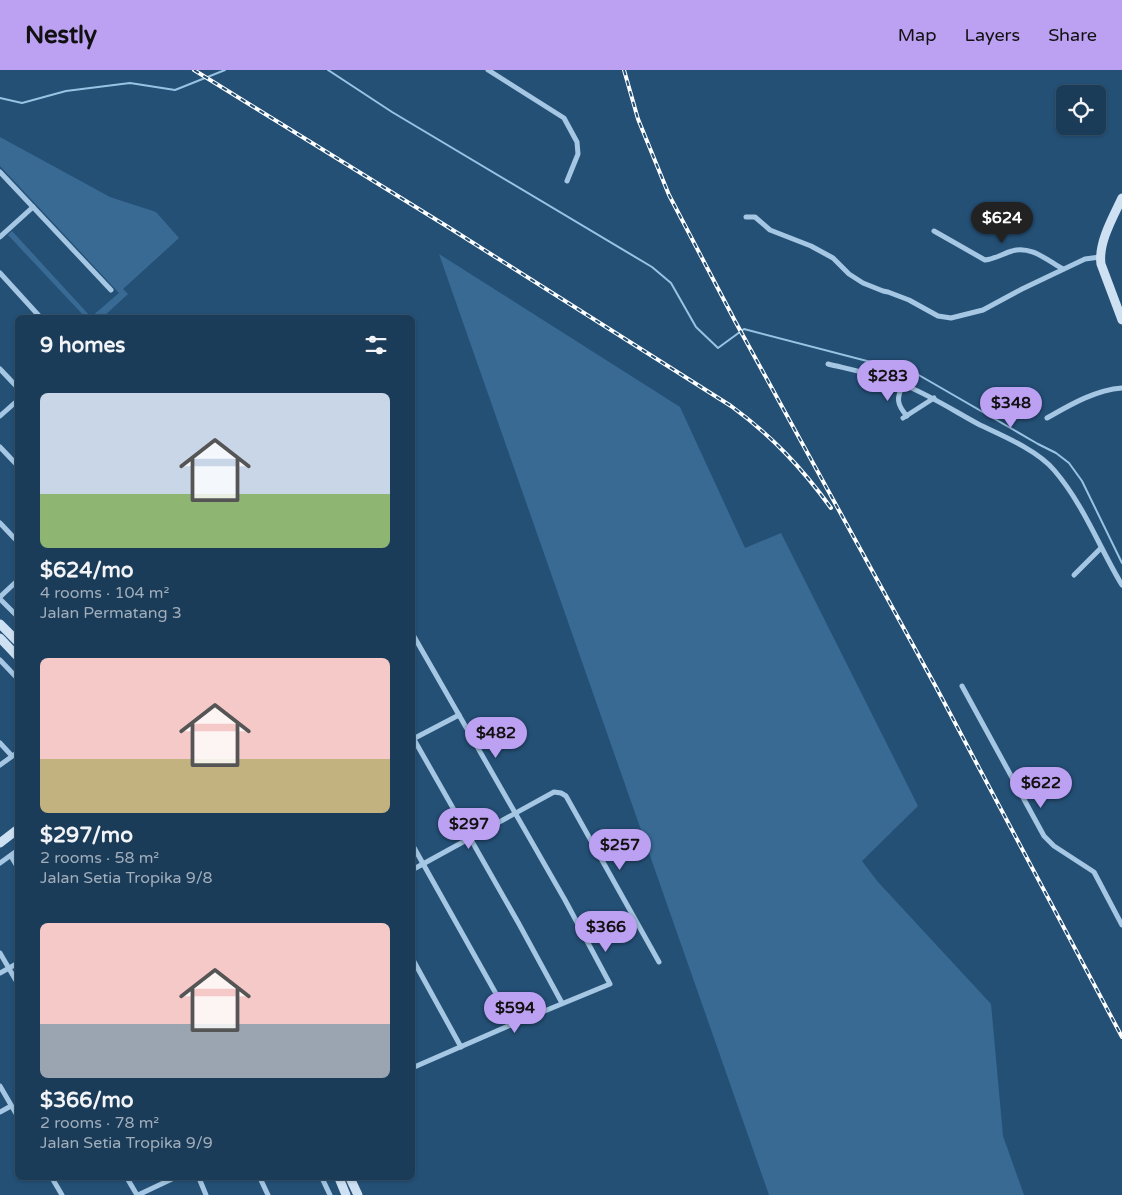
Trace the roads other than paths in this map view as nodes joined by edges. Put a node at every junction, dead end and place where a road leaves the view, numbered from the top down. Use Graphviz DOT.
graph roads {
  1 [pos="488,70"];
  2 [pos="0,172"];
  3 [pos="567,181"];
  4 [pos="1122,198"];
  5 [pos="32,207"];
  6 [pos="746,217"];
  7 [pos="934,231"];
  8 [pos="0,237"];
  9 [pos="1100,257"];
  10 [pos="1063,269"];
  11 [pos="0,274"];
  12 [pos="111,290"];
  13 [pos="1120,308"];
  14 [pos="38,315"];
  15 [pos="1122,320"];
  16 [pos="828,364"];
  17 [pos="0,369"];
  18 [pos="903,384"];
  19 [pos="15,385"];
  20 [pos="1122,388"];
  21 [pos="934,398"];
  22 [pos="15,403"];
  23 [pos="0,416"];
  24 [pos="1047,418"];
  25 [pos="0,447"];
  26 [pos="15,463"];
  27 [pos="0,523"];
  28 [pos="15,539"];
  29 [pos="1101,548"];
  30 [pos="1074,575"];
  31 [pos="15,583"];
  32 [pos="1122,585"];
  33 [pos="0,598"];
  34 [pos="15,614"];
  35 [pos="0,624"];
  36 [pos="0,638"];
  37 [pos="415,638"];
  38 [pos="15,639"];
  39 [pos="15,654"];
  40 [pos="0,660"];
  41 [pos="15,676"];
  42 [pos="962,686"];
  43 [pos="459,715"];
  44 [pos="415,737"];
  45 [pos="415,742"];
  46 [pos="0,744"];
  47 [pos="15,754"];
  48 [pos="12,756"];
  49 [pos="0,765"];
  50 [pos="515,812"];
  51 [pos="15,831"];
  52 [pos="470,838"];
  53 [pos="0,843"];
  54 [pos="415,849"];
  55 [pos="15,852"];
  56 [pos="10,856"];
  57 [pos="0,863"];
  58 [pos="15,864"];
  59 [pos="424,864"];
  60 [pos="415,868"];
  61 [pos="1122,925"];
  62 [pos="0,953"];
  63 [pos="659,962"];
  64 [pos="415,963"];
  65 [pos="15,964"];
  66 [pos="8,968"];
  67 [pos="0,973"];
  68 [pos="15,979"];
  69 [pos="562,1003"];
  70 [pos="513,1024"];
  71 [pos="461,1047"];
  72 [pos="415,1067"];
  73 [pos="0,1086"];
  74 [pos="12,1106"];
  75 [pos="0,1112"];
  76 [pos="15,1112"];
  77 [pos="53,1180"];
  78 [pos="128,1180"];
  79 [pos="170,1180"];
  80 [pos="200,1180"];
  81 [pos="261,1180"];
  82 [pos="323,1180"];
  83 [pos="340,1180"];
  84 [pos="351,1180"];
  85 [pos="62,1195"];
  86 [pos="138,1195"];
  87 [pos="206,1195"];
  88 [pos="268,1195"];
  89 [pos="330,1195"];
  90 [pos="346,1195"];
  91 [pos="358,1195"];
  1 -- 3 [label="street"];
  2 -- 5 [label="street"];
  4 -- 9 [label="street"];
  5 -- 8 [label="street"];
  5 -- 12 [label="street"];
  6 -- 10 [label="street"];
  7 -- 10 [label="street"];
  9 -- 10 [label="street"];
  9 -- 13 [label="street"];
  11 -- 14 [label="street"];
  13 -- 15 [label="street"];
  16 -- 18 [label="street"];
  17 -- 19 [label="street"];
  18 -- 21 [label="street"];
  18 -- 21 [label="street"];
  20 -- 24 [label="street"];
  21 -- 29 [label="street"];
  22 -- 23 [label="street"];
  25 -- 26 [label="street"];
  27 -- 28 [label="street"];
  29 -- 30 [label="street"];
  29 -- 32 [label="street"];
  31 -- 33 [label="street"];
  33 -- 34 [label="street"];
  35 -- 38 [label="street"];
  36 -- 39 [label="street"];
  37 -- 43 [label="street"];
  40 -- 41 [label="street"];
  42 -- 61 [label="street"];
  43 -- 44 [label="street"];
  43 -- 50 [label="street"];
  45 -- 52 [label="street"];
  46 -- 48 [label="street"];
  47 -- 48 [label="street"];
  48 -- 49 [label="street"];
  50 -- 52 [label="street"];
  50 -- 63 [label="street"];
  50 -- 69 [label="street"];
  51 -- 53 [label="street"];
  52 -- 59 [label="street"];
  52 -- 69 [label="street"];
  54 -- 59 [label="street"];
  55 -- 56 [label="street"];
  56 -- 57 [label="street"];
  56 -- 58 [label="street"];
  59 -- 60 [label="street"];
  59 -- 70 [label="street"];
  62 -- 66 [label="street"];
  64 -- 71 [label="street"];
  65 -- 66 [label="street"];
  66 -- 67 [label="street"];
  66 -- 68 [label="street"];
  69 -- 70 [label="street"];
  70 -- 71 [label="street"];
  71 -- 72 [label="street"];
  73 -- 74 [label="street"];
  74 -- 75 [label="street"];
  74 -- 76 [label="street"];
  77 -- 85 [label="street"];
  78 -- 86 [label="street"];
  79 -- 86 [label="street"];
  80 -- 87 [label="street"];
  81 -- 88 [label="street"];
  82 -- 89 [label="street"];
  83 -- 90 [label="street"];
  84 -- 91 [label="street"];
}
